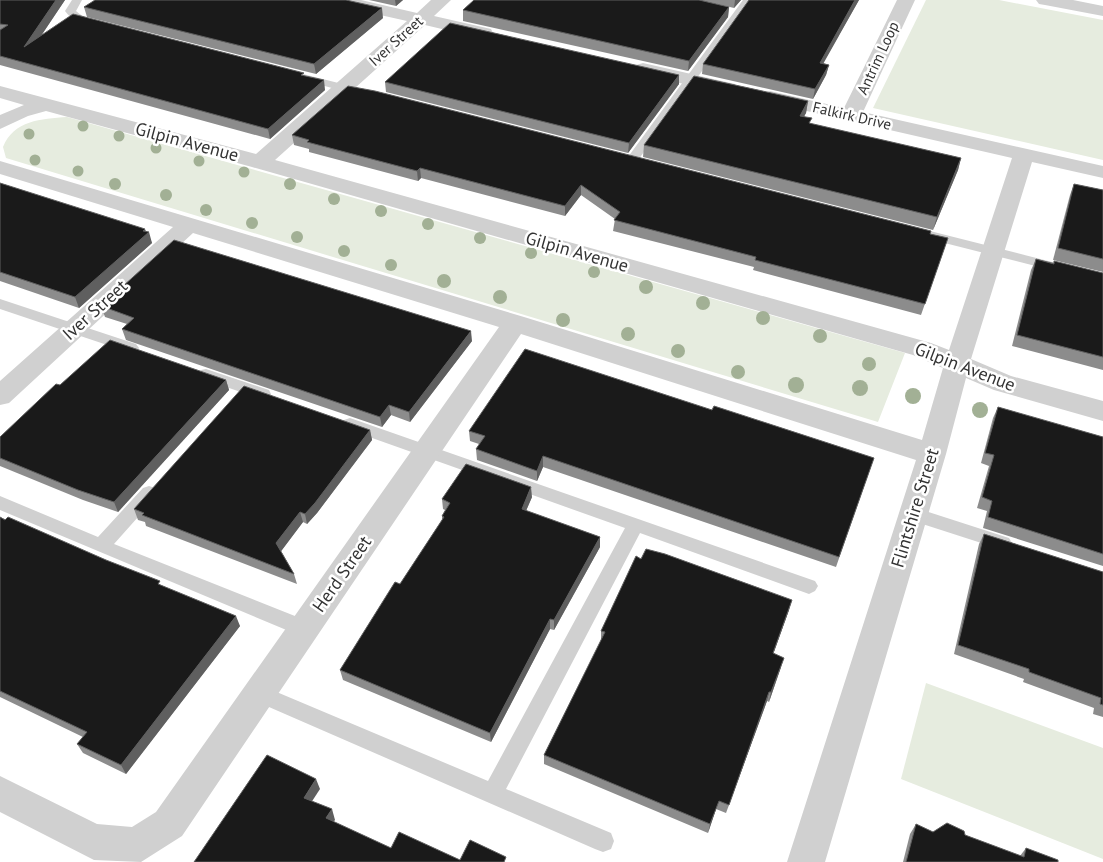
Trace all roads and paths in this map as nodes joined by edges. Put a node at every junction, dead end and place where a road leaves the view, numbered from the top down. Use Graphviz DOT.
graph roads {
  1 [pos="77,0"];
  2 [pos="337,0"];
  3 [pos="442,0"];
  4 [pos="748,0"];
  5 [pos="906,0"];
  6 [pos="1045,0"];
  7 [pos="1103,11"];
  8 [pos="421,19"];
  9 [pos="107,28"];
  10 [pos="503,37"];
  11 [pos="625,65"];
  12 [pos="287,73"];
  13 [pos="691,79"];
  14 [pos="345,88"];
  15 [pos="0,92"];
  16 [pos="369,94"];
  17 [pos="47,104"];
  18 [pos="851,115"];
  19 [pos="0,123"];
  20 [pos="1024,154"];
  21 [pos="632,160"];
  22 [pos="260,162"];
  23 [pos="0,167"];
  24 [pos="1103,172"];
  25 [pos="190,224"];
  26 [pos="918,232"];
  27 [pos="994,252"];
  28 [pos="1066,270"];
  29 [pos="0,304"];
  30 [pos="515,324"];
  31 [pos="74,328"];
  32 [pos="144,353"];
  33 [pos="957,364"];
  34 [pos="189,368"];
  35 [pos="243,387"];
  36 [pos="0,396"];
  37 [pos="281,400"];
  38 [pos="230,402"];
  39 [pos="1103,411"];
  40 [pos="337,419"];
  41 [pos="428,450"];
  42 [pos="932,454"];
  43 [pos="160,481"];
  44 [pos="0,503"];
  45 [pos="913,514"];
  46 [pos="636,524"];
  47 [pos="102,546"];
  48 [pos="1022,549"];
  49 [pos="809,586"];
  50 [pos="303,628"];
  51 [pos="260,694"];
  52 [pos="0,793"];
  53 [pos="492,794"];
  54 [pos="603,841"];
  55 [pos="806,862"];
  1 -- 9 [label="lane"];
  2 -- 8 [label="street"];
  3 -- 8 [label="street, Iver Street"];
  4 -- 13 [label="lane"];
  5 -- 18 [label="street, Antrim Loop"];
  6 -- 7 [label="street"];
  8 -- 10 [label="street"];
  8 -- 14 [label="street, Iver Street"];
  11 -- 13 [label="street, Falkirk Drive"];
  12 -- 14 [label="lane"];
  13 -- 18 [label="street, Falkirk Drive"];
  13 -- 21 [label="lane"];
  14 -- 16 [label="lane"];
  14 -- 22 [label="street, Iver Street"];
  15 -- 17 [label="street, Gilpin Avenue"];
  17 -- 19 [label="street"];
  17 -- 22 [label="street, Gilpin Avenue"];
  18 -- 20 [label="street, Falkirk Drive"];
  20 -- 24 [label="street, Falkirk Drive"];
  20 -- 27 [label="street, Flintshire Street"];
  22 -- 33 [label="street, Gilpin Avenue"];
  23 -- 25 [label="street"];
  25 -- 30 [label="street"];
  25 -- 31 [label="street, Iver Street"];
  26 -- 27 [label="lane"];
  27 -- 28 [label="lane"];
  27 -- 33 [label="street, Flintshire Street"];
  29 -- 31 [label="lane"];
  30 -- 41 [label="street, Herd Street"];
  30 -- 42 [label="street"];
  31 -- 32 [label="lane"];
  31 -- 36 [label="street, Iver Street"];
  33 -- 39 [label="street, Gilpin Avenue"];
  33 -- 42 [label="street, Flintshire Street"];
  34 -- 35 [label="lane"];
  35 -- 37 [label="lane"];
  35 -- 38 [label="lane"];
  40 -- 41 [label="lane"];
  41 -- 46 [label="lane"];
  41 -- 50 [label="street, Herd Street"];
  42 -- 45 [label="street, Flintshire Street"];
  43 -- 47 [label="lane"];
  44 -- 47 [label="lane"];
  45 -- 48 [label="lane"];
  45 -- 55 [label="street, Flintshire Street"];
  46 -- 49 [label="lane"];
  46 -- 53 [label="lane"];
  47 -- 50 [label="lane"];
  50 -- 51 [label="street, Herd Street"];
  51 -- 52 [label="street, Herd Street"];
  51 -- 53 [label="lane"];
  53 -- 54 [label="lane"];
}
